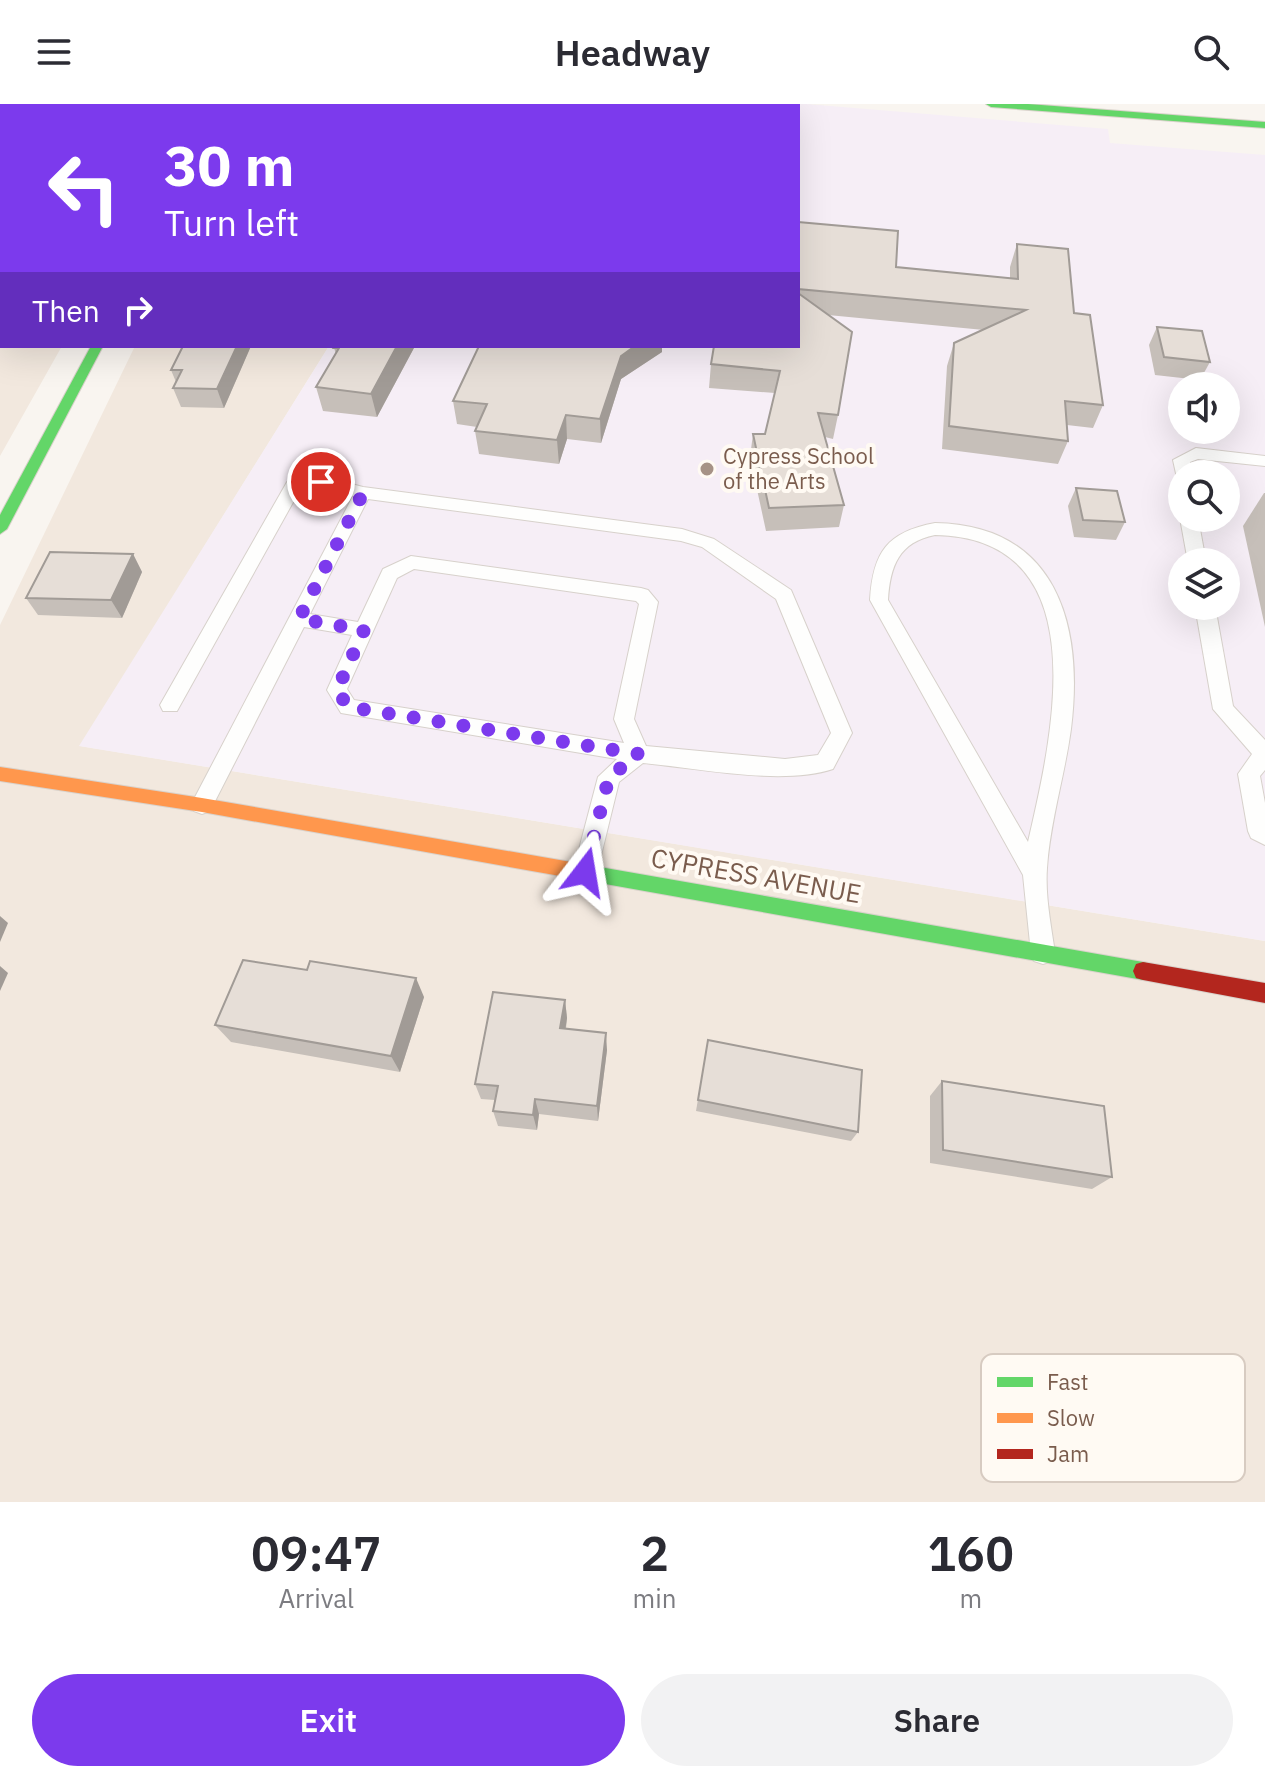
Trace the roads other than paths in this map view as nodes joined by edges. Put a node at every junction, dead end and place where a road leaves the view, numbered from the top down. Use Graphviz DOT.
graph roads {
  1 [pos="991,104"];
  2 [pos="1265,125"];
  3 [pos="96,348"];
  4 [pos="1181,460"];
  5 [pos="1265,461"];
  6 [pos="363,493"];
  7 [pos="0,529"];
  8 [pos="299,619"];
  9 [pos="1207,620"];
  10 [pos="364,630"];
  11 [pos="170,705"];
  12 [pos="639,754"];
  13 [pos="1265,754"];
  14 [pos="0,774"];
  15 [pos="202,805"];
  16 [pos="1265,835"];
  17 [pos="585,872"];
  18 [pos="1035,874"];
  19 [pos="1043,953"];
  20 [pos="1265,993"];
  1 -- 2 [label="street"];
  3 -- 7 [label="street"];
  4 -- 5 [label="lane"];
  6 -- 8 [label="lane"];
  6 -- 11 [label="lane"];
  6 -- 12 [label="lane"];
  8 -- 10 [label="lane"];
  8 -- 15 [label="lane"];
  9 -- 13 [label="lane"];
  10 -- 12 [label="lane"];
  10 -- 12 [label="lane"];
  12 -- 17 [label="lane"];
  13 -- 16 [label="lane"];
  14 -- 15 [label="street, CYPRESS AVENUE"];
  15 -- 17 [label="street, CYPRESS AVENUE"];
  17 -- 19 [label="street, CYPRESS AVENUE"];
  18 -- 18 [label="lane"];
  18 -- 19 [label="lane"];
  19 -- 20 [label="street, CYPRESS AVENUE"];
}
